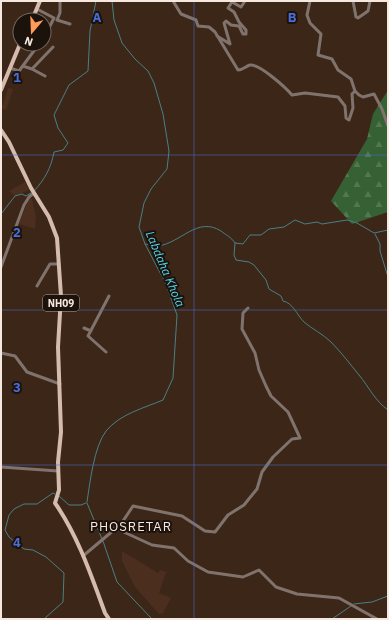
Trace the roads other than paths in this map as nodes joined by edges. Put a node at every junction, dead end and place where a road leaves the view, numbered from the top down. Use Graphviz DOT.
graph roads {
  1 [pos="40,1"];
  2 [pos="60,1"];
  3 [pos="173,1"];
  4 [pos="245,1"];
  5 [pos="310,1"];
  6 [pos="354,1"];
  7 [pos="370,1"];
  8 [pos="37,9"];
  9 [pos="36,12"];
  10 [pos="54,18"];
  11 [pos="58,20"];
  12 [pos="52,22"];
  13 [pos="70,24"];
  14 [pos="217,36"];
  15 [pos="53,47"];
  16 [pos="17,52"];
  17 [pos="33,52"];
  18 [pos="23,66"];
  19 [pos="10,68"];
  20 [pos="32,69"];
  21 [pos="1,74"];
  22 [pos="45,76"];
  23 [pos="6,77"];
  24 [pos="1,90"];
  25 [pos="355,91"];
  26 [pos="388,126"];
  27 [pos="1,130"];
  28 [pos="34,193"];
  29 [pos="59,264"];
  30 [pos="1,267"];
  31 [pos="37,286"];
  32 [pos="109,296"];
  33 [pos="248,308"];
  34 [pos="84,328"];
  35 [pos="91,331"];
  36 [pos="106,352"];
  37 [pos="1,353"];
  38 [pos="60,384"];
  39 [pos="1,466"];
  40 [pos="58,472"];
  41 [pos="115,528"];
  42 [pos="83,556"];
  43 [pos="109,619"];
  44 [pos="377,619"];
  1 -- 8 [label="main road"];
  2 -- 11 [label="street"];
  3 -- 14 [label="street"];
  4 -- 14 [label="street"];
  5 -- 25 [label="street"];
  6 -- 7 [label="street"];
  8 -- 9 [label="main road"];
  8 -- 10 [label="street"];
  10 -- 11 [label="street"];
  10 -- 12 [label="street"];
  11 -- 13 [label="street"];
  14 -- 25 [label="street"];
  15 -- 20 [label="street"];
  16 -- 19 [label="main road"];
  17 -- 18 [label="street"];
  18 -- 19 [label="street"];
  18 -- 20 [label="street"];
  19 -- 23 [label="main road"];
  20 -- 22 [label="street"];
  21 -- 23 [label="street"];
  23 -- 24 [label="main road"];
  25 -- 26 [label="street"];
  27 -- 28 [label="main road, NH09"];
  28 -- 29 [label="main road, NH09"];
  28 -- 30 [label="street"];
  29 -- 31 [label="street"];
  29 -- 38 [label="main road, NH09"];
  32 -- 35 [label="street"];
  33 -- 41 [label="street"];
  34 -- 35 [label="street"];
  35 -- 36 [label="street"];
  37 -- 38 [label="street"];
  38 -- 40 [label="main road, NH09"];
  39 -- 40 [label="street"];
  40 -- 42 [label="main road, NH09"];
  41 -- 42 [label="street"];
  41 -- 44 [label="street"];
  42 -- 43 [label="main road, NH09"];
}
